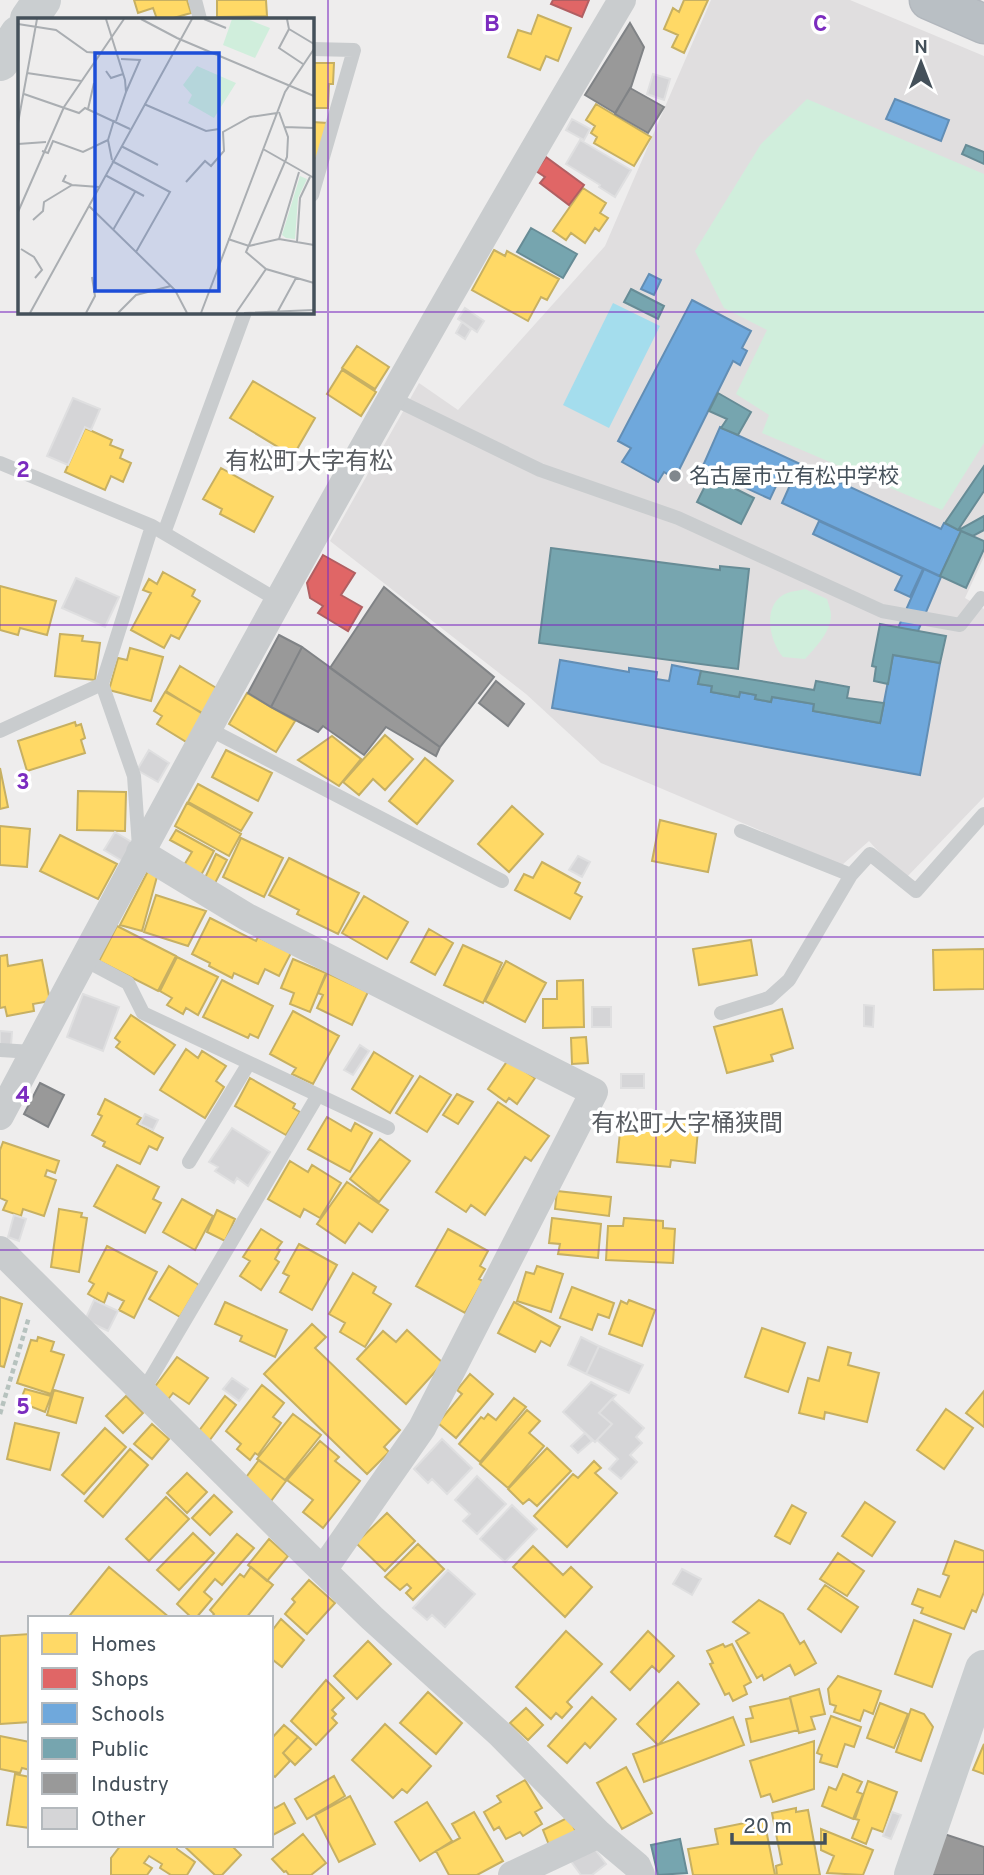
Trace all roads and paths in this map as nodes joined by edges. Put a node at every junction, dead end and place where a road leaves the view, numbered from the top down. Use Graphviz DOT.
graph roads {
  1 [pos="42,0"];
  2 [pos="195,0"];
  3 [pos="622,0"];
  4 [pos="929,0"];
  5 [pos="30,18"];
  6 [pos="200,18"];
  7 [pos="984,24"];
  8 [pos="18,35"];
  9 [pos="313,49"];
  10 [pos="0,62"];
  11 [pos="313,192"];
  12 [pos="245,313"];
  13 [pos="390,397"];
  14 [pos="0,463"];
  15 [pos="158,529"];
  16 [pos="981,598"];
  17 [pos="279,601"];
  18 [pos="102,684"];
  19 [pos="207,728"];
  20 [pos="0,731"];
  21 [pos="984,814"];
  22 [pos="741,831"];
  23 [pos="140,852"];
  24 [pos="850,875"];
  25 [pos="502,881"];
  26 [pos="83,959"];
  27 [pos="721,1013"];
  28 [pos="0,1050"];
  29 [pos="33,1052"];
  30 [pos="249,1063"];
  31 [pos="318,1095"];
  32 [pos="0,1115"];
  33 [pos="388,1128"];
  34 [pos="189,1162"];
  35 [pos="0,1250"];
  36 [pos="38,1288"];
  37 [pos="142,1393"];
  38 [pos="0,1414"];
  39 [pos="323,1570"];
  40 [pos="984,1669"];
  41 [pos="599,1834"];
  42 [pos="512,1875"];
  43 [pos="641,1875"];
  44 [pos="914,1875"];
  1 -- 5 [label="street"];
  2 -- 6 [label="lane"];
  3 -- 13 [label="street"];
  4 -- 7 [label="highway"];
  8 -- 10 [label="street"];
  9 -- 11 [label="lane"];
  12 -- 15 [label="lane"];
  13 -- 16 [label="lane"];
  13 -- 17 [label="street"];
  14 -- 15 [label="lane"];
  15 -- 17 [label="lane"];
  15 -- 18 [label="lane"];
  17 -- 19 [label="street"];
  18 -- 20 [label="lane"];
  18 -- 23 [label="lane"];
  19 -- 23 [label="street"];
  19 -- 25 [label="lane"];
  21 -- 24 [label="lane"];
  22 -- 24 [label="lane"];
  23 -- 26 [label="street"];
  23 -- 39 [label="street"];
  24 -- 27 [label="lane"];
  26 -- 29 [label="street"];
  26 -- 30 [label="lane"];
  28 -- 29 [label="lane"];
  29 -- 32 [label="street"];
  30 -- 31 [label="lane"];
  30 -- 34 [label="lane"];
  31 -- 33 [label="lane"];
  31 -- 37 [label="lane"];
  35 -- 36 [label="street"];
  36 -- 37 [label="street"];
  36 -- 38 [label="path"];
  37 -- 39 [label="street"];
  39 -- 41 [label="street"];
  40 -- 44 [label="street"];
  41 -- 42 [label="street"];
  41 -- 43 [label="street"];
}
